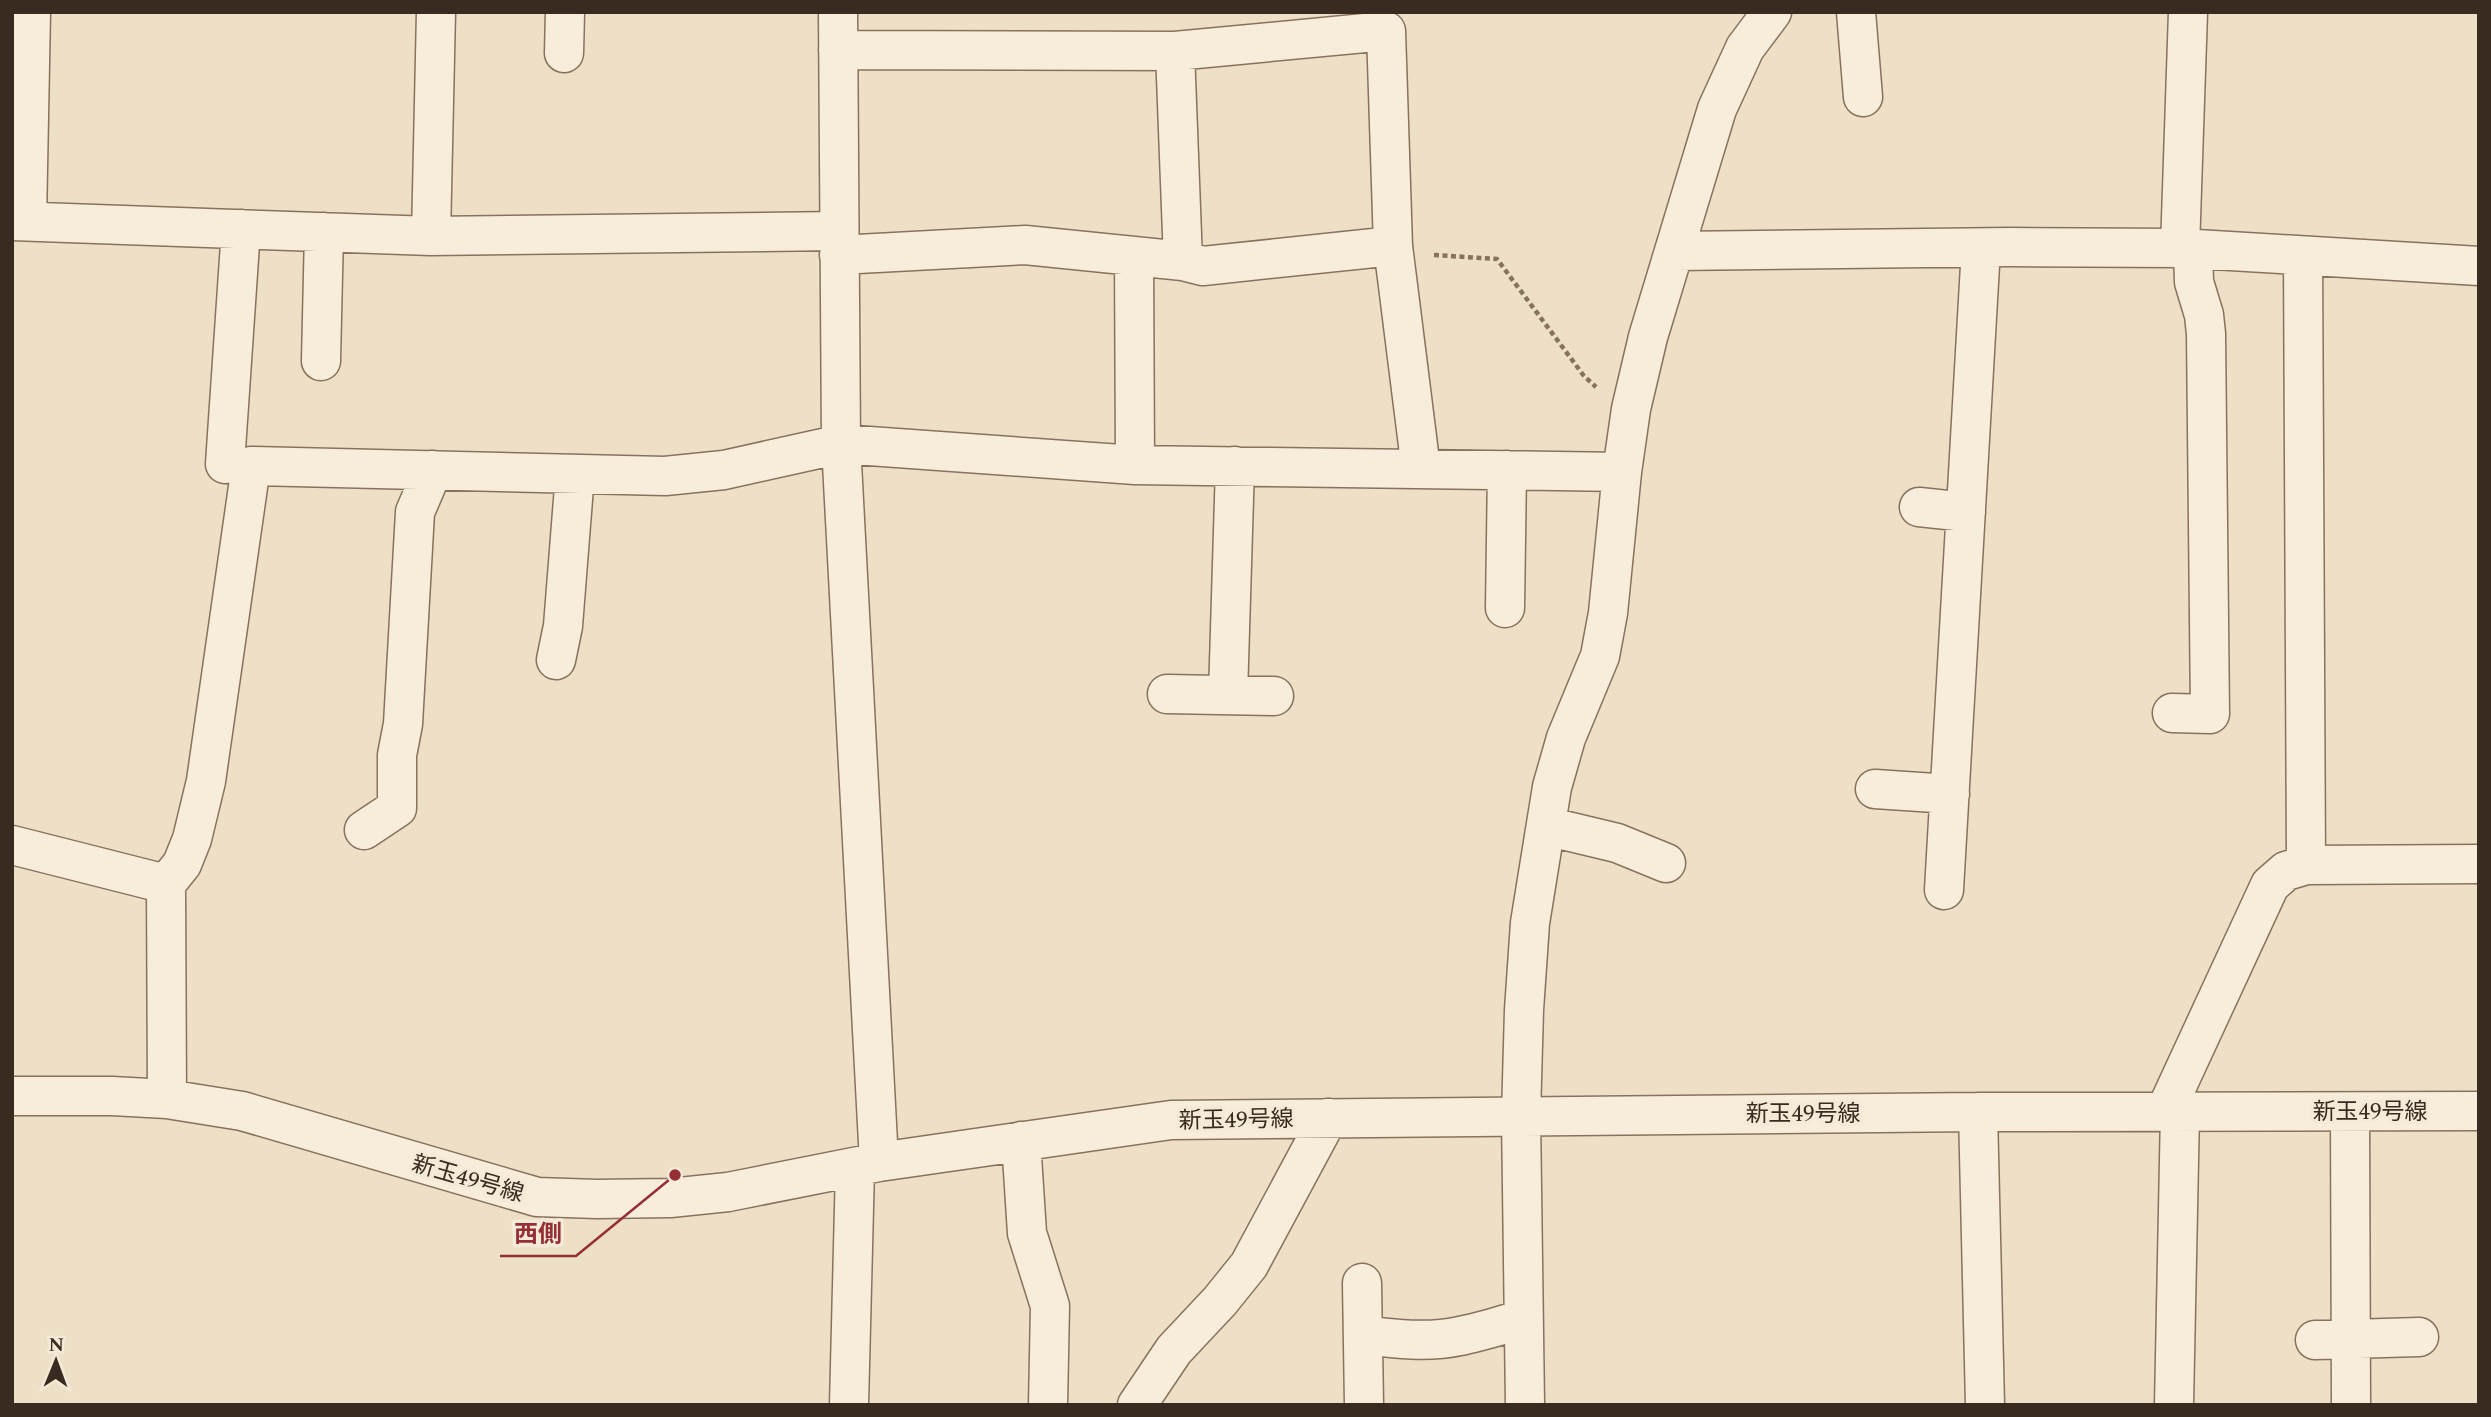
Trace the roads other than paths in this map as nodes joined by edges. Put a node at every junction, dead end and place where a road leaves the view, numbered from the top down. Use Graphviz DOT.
graph roads {
  1 [pos="31,12"];
  2 [pos="436,12"];
  3 [pos="565,12"];
  4 [pos="838,12"];
  5 [pos="1772,12"];
  6 [pos="1856,12"];
  7 [pos="2188,12"];
  8 [pos="1350,23"];
  9 [pos="838,50"];
  10 [pos="1175,51"];
  11 [pos="564,52"];
  12 [pos="1863,97"];
  13 [pos="20,221"];
  14 [pos="242,229"];
  15 [pos="324,232"];
  16 [pos="431,236"];
  17 [pos="839,243"];
  18 [pos="1981,248"];
  19 [pos="2186,249"];
  20 [pos="1393,250"];
  21 [pos="1675,251"];
  22 [pos="1135,256"];
  23 [pos="2303,256"];
  24 [pos="1183,261"];
  25 [pos="2479,266"];
  26 [pos="321,361"];
  27 [pos="841,444"];
  28 [pos="225,464"];
  29 [pos="1135,465"];
  30 [pos="1235,466"];
  31 [pos="1422,469"];
  32 [pos="433,470"];
  33 [pos="1507,470"];
  34 [pos="1622,472"];
  35 [pos="575,474"];
  36 [pos="1919,507"];
  37 [pos="1966,512"];
  38 [pos="1505,608"];
  39 [pos="556,660"];
  40 [pos="1167,694"];
  41 [pos="1228,695"];
  42 [pos="1274,696"];
  43 [pos="2172,713"];
  44 [pos="1875,789"];
  45 [pos="1950,794"];
  46 [pos="1546,826"];
  47 [pos="364,830"];
  48 [pos="12,845"];
  49 [pos="1666,863"];
  50 [pos="2479,863"];
  51 [pos="2306,865"];
  52 [pos="166,884"];
  53 [pos="1944,890"];
  54 [pos="12,1096"];
  55 [pos="167,1099"];
  56 [pos="2479,1111"];
  57 [pos="1978,1112"];
  58 [pos="2172,1112"];
  59 [pos="2350,1112"];
  60 [pos="1521,1116"];
  61 [pos="1328,1118"];
  62 [pos="1021,1142"];
  63 [pos="867,1165"];
  64 [pos="1362,1283"];
  65 [pos="1523,1319"];
  66 [pos="1363,1335"];
  67 [pos="2419,1337"];
  68 [pos="2334,1340"];
  69 [pos="849,1405"];
  70 [pos="1048,1405"];
  71 [pos="1137,1405"];
  72 [pos="1364,1405"];
  73 [pos="1525,1405"];
  74 [pos="1985,1405"];
  75 [pos="2174,1405"];
  76 [pos="2351,1405"];
  1 -- 13 [label="street"];
  2 -- 16 [label="street"];
  3 -- 11 [label="street"];
  4 -- 9 [label="street"];
  5 -- 21 [label="street"];
  6 -- 12 [label="street"];
  7 -- 19 [label="street"];
  8 -- 10 [label="street"];
  8 -- 20 [label="street"];
  9 -- 10 [label="street"];
  9 -- 17 [label="street"];
  10 -- 24 [label="street"];
  13 -- 14 [label="street"];
  14 -- 15 [label="street"];
  14 -- 28 [label="street"];
  15 -- 16 [label="street"];
  15 -- 26 [label="street"];
  16 -- 17 [label="street"];
  17 -- 22 [label="street"];
  17 -- 27 [label="street"];
  18 -- 19 [label="street"];
  18 -- 21 [label="street"];
  18 -- 37 [label="street"];
  19 -- 23 [label="street"];
  19 -- 43 [label="street"];
  20 -- 24 [label="street"];
  20 -- 31 [label="street"];
  21 -- 34 [label="street"];
  22 -- 24 [label="street"];
  22 -- 29 [label="street"];
  23 -- 25 [label="street"];
  23 -- 51 [label="street"];
  27 -- 29 [label="street"];
  27 -- 35 [label="street"];
  27 -- 63 [label="street"];
  29 -- 30 [label="street"];
  30 -- 31 [label="street"];
  30 -- 41 [label="street"];
  31 -- 33 [label="street"];
  32 -- 35 [label="street"];
  32 -- 47 [label="street"];
  32 -- 52 [label="street"];
  33 -- 34 [label="street"];
  33 -- 38 [label="street"];
  34 -- 46 [label="street"];
  35 -- 39 [label="street"];
  36 -- 37 [label="street"];
  37 -- 45 [label="street"];
  40 -- 41 [label="street"];
  41 -- 42 [label="street"];
  44 -- 45 [label="street"];
  45 -- 53 [label="street"];
  46 -- 49 [label="street"];
  46 -- 60 [label="street"];
  48 -- 52 [label="street"];
  50 -- 51 [label="street"];
  51 -- 58 [label="street"];
  52 -- 55 [label="street"];
  54 -- 55 [label="street, 新玉49号線"];
  55 -- 63 [label="street, 新玉49号線"];
  56 -- 59 [label="street, 新玉49号線"];
  57 -- 58 [label="street, 新玉49号線"];
  57 -- 60 [label="street, 新玉49号線"];
  57 -- 74 [label="street"];
  58 -- 59 [label="street, 新玉49号線"];
  58 -- 75 [label="street"];
  59 -- 68 [label="street"];
  60 -- 61 [label="street, 新玉49号線"];
  60 -- 65 [label="street"];
  61 -- 62 [label="street, 新玉49号線"];
  61 -- 71 [label="street"];
  62 -- 63 [label="street, 新玉49号線"];
  62 -- 70 [label="street"];
  63 -- 69 [label="street"];
  64 -- 66 [label="street"];
  65 -- 66 [label="street"];
  65 -- 73 [label="street"];
  66 -- 72 [label="street"];
  67 -- 68 [label="street"];
  68 -- 76 [label="street"];
}
